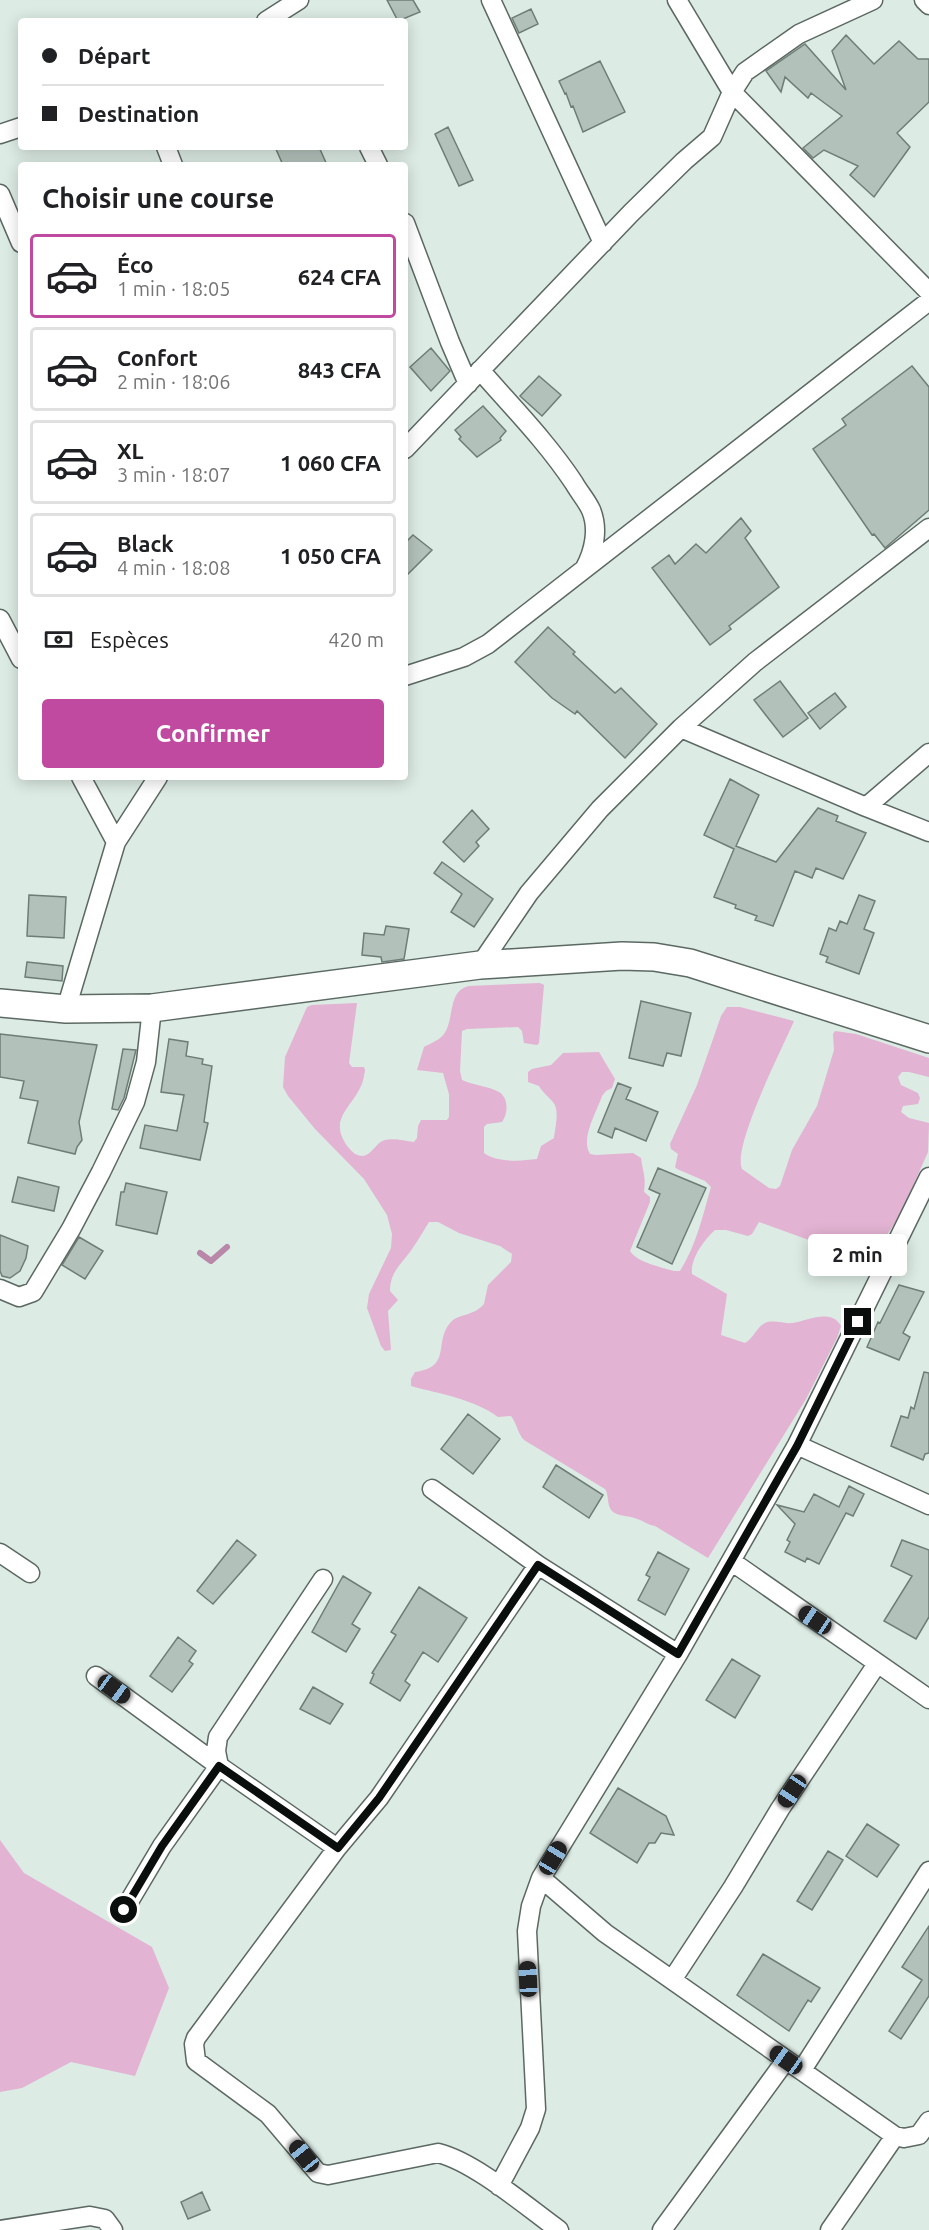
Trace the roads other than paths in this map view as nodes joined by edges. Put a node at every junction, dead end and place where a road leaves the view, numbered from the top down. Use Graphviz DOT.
graph roads {
  1 [pos="491,0"];
  2 [pos="677,0"];
  3 [pos="873,0"];
  4 [pos="924,0"];
  5 [pos="929,5"];
  6 [pos="296,9"];
  7 [pos="274,18"];
  8 [pos="732,92"];
  9 [pos="18,128"];
  10 [pos="0,134"];
  11 [pos="0,194"];
  12 [pos="408,231"];
  13 [pos="18,236"];
  14 [pos="603,243"];
  15 [pos="929,292"];
  16 [pos="929,301"];
  17 [pos="474,377"];
  18 [pos="408,446"];
  19 [pos="929,528"];
  20 [pos="584,569"];
  21 [pos="0,619"];
  22 [pos="18,653"];
  23 [pos="408,675"];
  24 [pos="681,728"];
  25 [pos="929,753"];
  26 [pos="83,780"];
  27 [pos="156,780"];
  28 [pos="866,807"];
  29 [pos="929,832"];
  30 [pos="116,842"];
  31 [pos="480,966"];
  32 [pos="0,1003"];
  33 [pos="152,1008"];
  34 [pos="66,1009"];
  35 [pos="929,1039"];
  36 [pos="929,1177"];
  37 [pos="0,1289"];
  38 [pos="797,1446"];
  39 [pos="432,1489"];
  40 [pos="929,1505"];
  41 [pos="0,1553"];
  42 [pos="730,1561"];
  43 [pos="538,1565"];
  44 [pos="30,1573"];
  45 [pos="323,1579"];
  46 [pos="678,1654"];
  47 [pos="877,1664"];
  48 [pos="96,1676"];
  49 [pos="929,1699"];
  50 [pos="219,1766"];
  51 [pos="338,1848"];
  52 [pos="929,1871"];
  53 [pos="541,1878"];
  54 [pos="124,1910"];
  55 [pos="672,1980"];
  56 [pos="786,2060"];
  57 [pos="802,2070"];
  58 [pos="929,2121"];
  59 [pos="895,2136"];
  60 [pos="499,2186"];
  61 [pos="0,2230"];
  62 [pos="113,2230"];
  63 [pos="560,2230"];
  64 [pos="662,2230"];
  65 [pos="830,2230"];
  1 -- 14 [label="street"];
  2 -- 8 [label="street"];
  3 -- 8 [label="street"];
  4 -- 5 [label="street"];
  6 -- 7 [label="street"];
  8 -- 14 [label="street"];
  8 -- 15 [label="street"];
  9 -- 10 [label="street"];
  11 -- 13 [label="street"];
  12 -- 17 [label="street"];
  14 -- 17 [label="street"];
  16 -- 20 [label="street"];
  17 -- 18 [label="street"];
  17 -- 20 [label="street"];
  19 -- 24 [label="street"];
  20 -- 23 [label="street"];
  21 -- 22 [label="street"];
  24 -- 28 [label="street"];
  24 -- 31 [label="street"];
  25 -- 28 [label="street"];
  26 -- 30 [label="street"];
  27 -- 30 [label="street"];
  28 -- 29 [label="street"];
  30 -- 34 [label="street"];
  31 -- 33 [label="main road"];
  31 -- 35 [label="main road"];
  32 -- 34 [label="main road"];
  33 -- 34 [label="main road"];
  33 -- 37 [label="street"];
  36 -- 38 [label="street"];
  38 -- 40 [label="street"];
  38 -- 42 [label="street"];
  39 -- 43 [label="street"];
  41 -- 44 [label="street"];
  42 -- 46 [label="street"];
  42 -- 47 [label="street"];
  43 -- 46 [label="street"];
  43 -- 51 [label="street"];
  45 -- 50 [label="street"];
  46 -- 53 [label="street"];
  47 -- 49 [label="street"];
  47 -- 55 [label="street"];
  48 -- 50 [label="street"];
  50 -- 51 [label="street"];
  50 -- 54 [label="street"];
  51 -- 60 [label="street"];
  52 -- 57 [label="street"];
  53 -- 55 [label="street"];
  53 -- 60 [label="street"];
  55 -- 56 [label="street"];
  56 -- 57 [label="street"];
  56 -- 64 [label="street"];
  57 -- 59 [label="street"];
  58 -- 59 [label="street"];
  59 -- 65 [label="street"];
  60 -- 63 [label="street"];
  61 -- 62 [label="street"];
}
